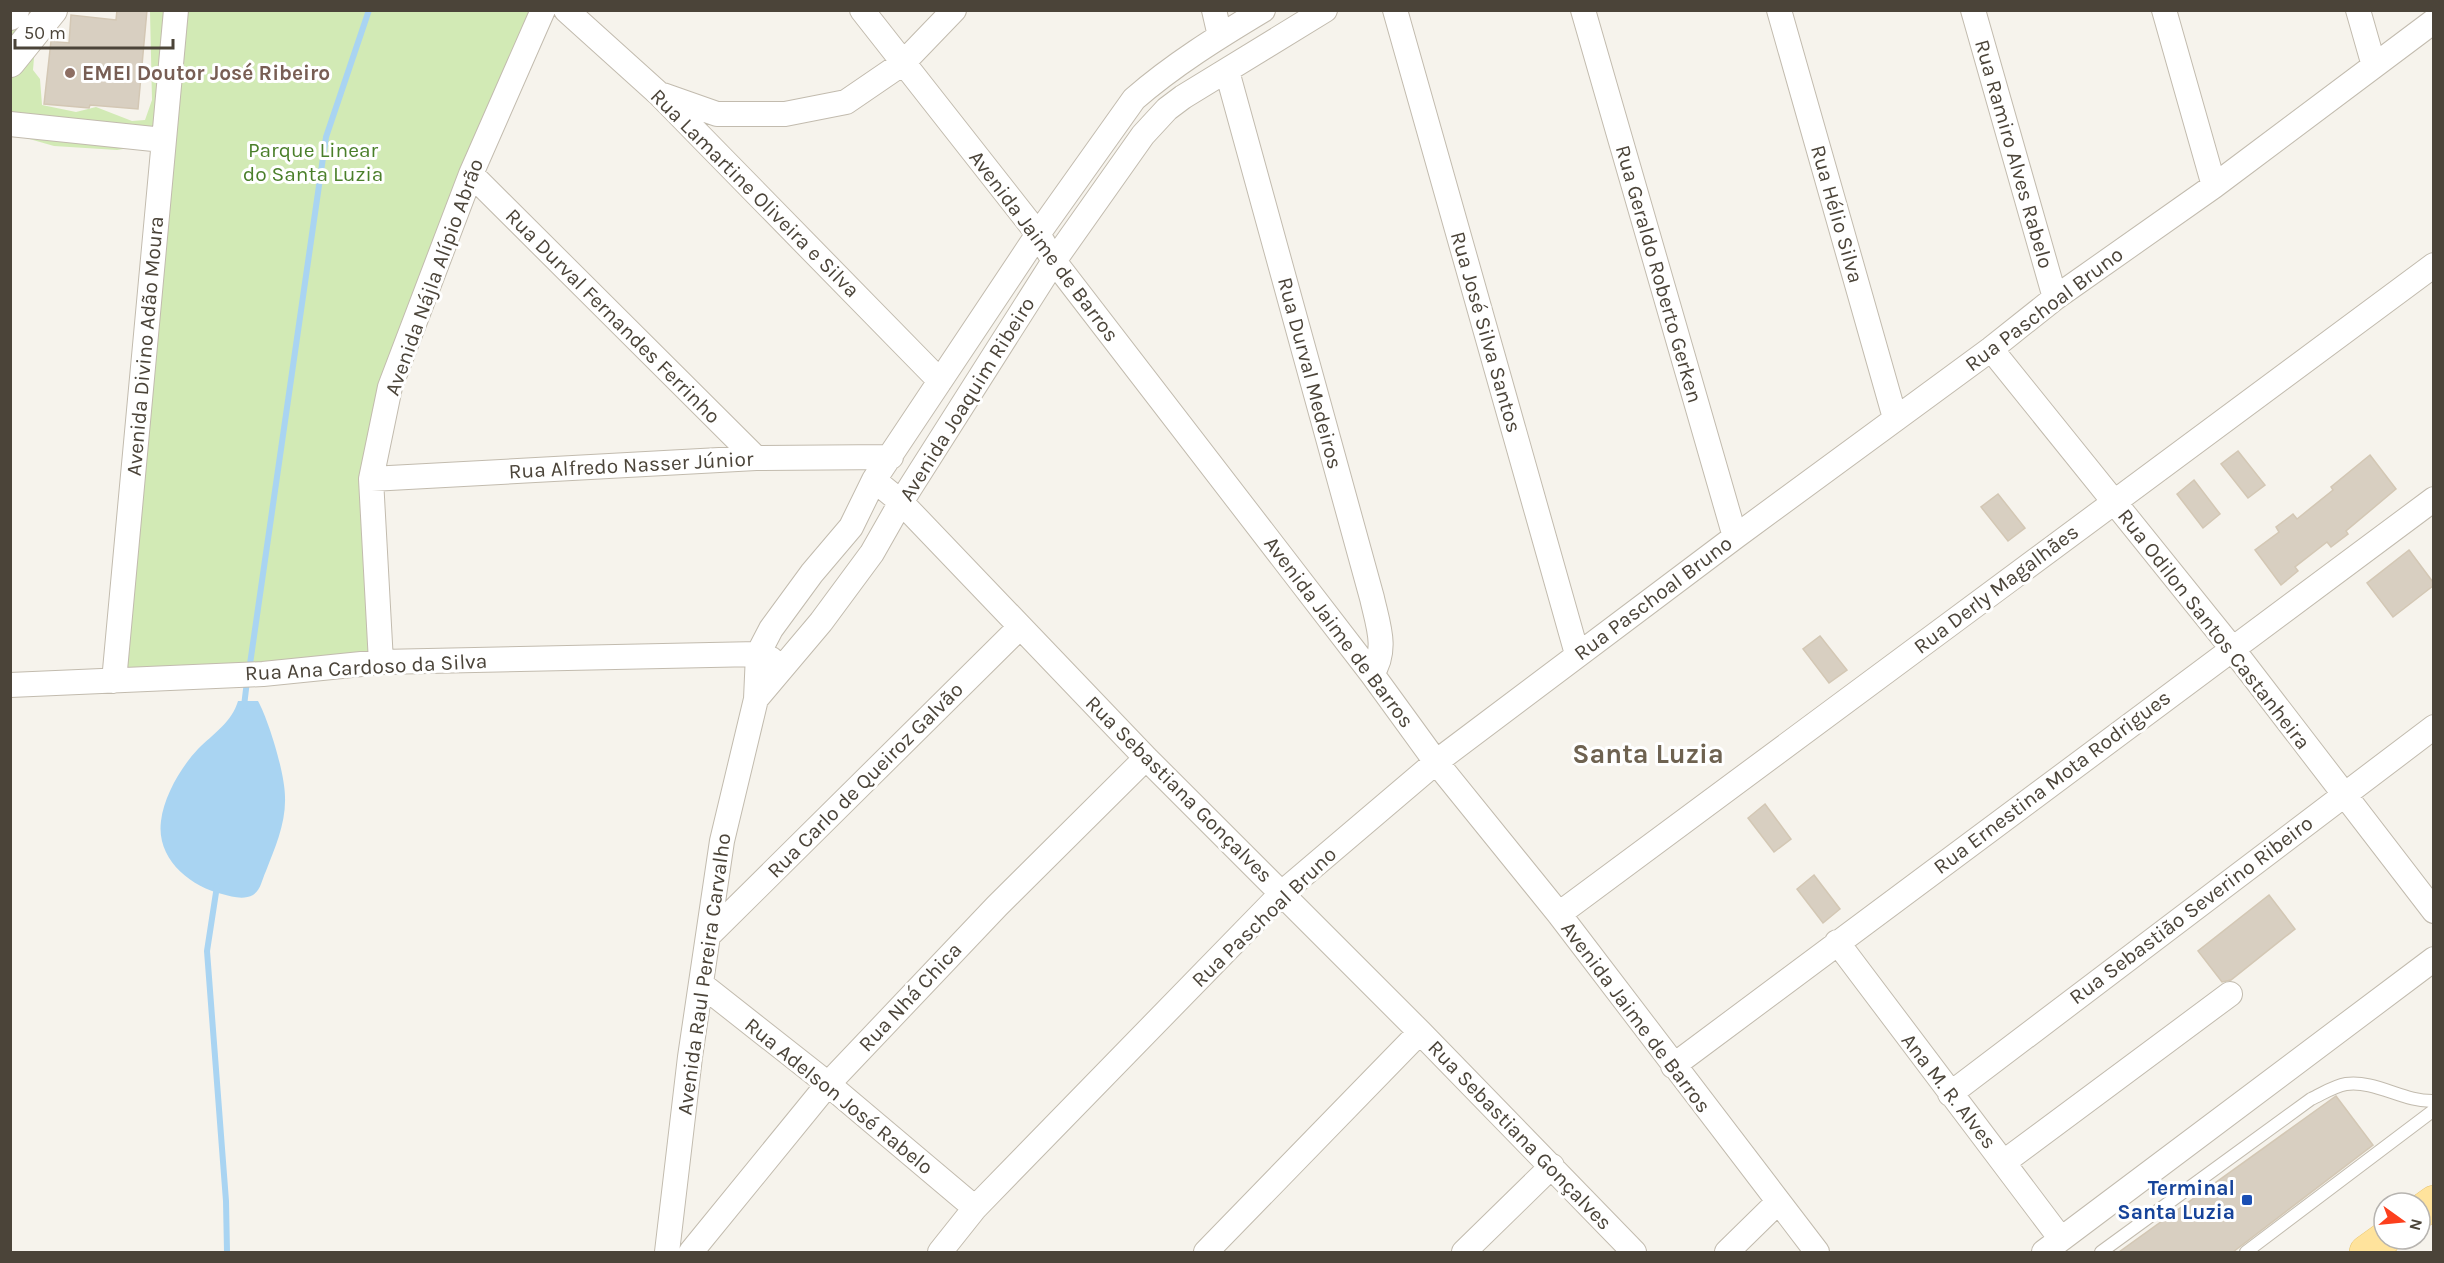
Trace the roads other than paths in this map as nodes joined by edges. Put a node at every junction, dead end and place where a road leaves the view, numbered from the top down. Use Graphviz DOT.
graph roads {
  1 [pos="14,10"];
  2 [pos="52,10"];
  3 [pos="176,10"];
  4 [pos="543,10"];
  5 [pos="566,10"];
  6 [pos="862,10"];
  7 [pos="954,10"];
  8 [pos="1214,10"];
  9 [pos="1263,10"];
  10 [pos="1325,10"];
  11 [pos="1395,10"];
  12 [pos="1583,10"];
  13 [pos="1779,10"];
  14 [pos="1973,10"];
  15 [pos="2164,10"];
  16 [pos="2358,10"];
  17 [pos="10,15"];
  18 [pos="2433,21"];
  19 [pos="1221,36"];
  20 [pos="10,62"];
  21 [pos="903,63"];
  22 [pos="2374,66"];
  23 [pos="1227,71"];
  24 [pos="658,93"];
  25 [pos="10,124"];
  26 [pos="163,140"];
  27 [pos="471,174"];
  28 [pos="2214,186"];
  29 [pos="1038,234"];
  30 [pos="1054,261"];
  31 [pos="2433,265"];
  32 [pos="2055,298"];
  33 [pos="1991,349"];
  34 [pos="940,381"];
  35 [pos="1895,418"];
  36 [pos="891,457"];
  37 [pos="756,458"];
  38 [pos="371,479"];
  39 [pos="874,480"];
  40 [pos="2433,499"];
  41 [pos="901,502"];
  42 [pos="2113,502"];
  43 [pos="1735,537"];
  44 [pos="1020,627"];
  45 [pos="2231,647"];
  46 [pos="758,654"];
  47 [pos="1577,654"];
  48 [pos="381,662"];
  49 [pos="784,665"];
  50 [pos="1372,674"];
  51 [pos="114,681"];
  52 [pos="10,686"];
  53 [pos="756,699"];
  54 [pos="2433,727"];
  55 [pos="1146,758"];
  56 [pos="1436,762"];
  57 [pos="2343,794"];
  58 [pos="1282,893"];
  59 [pos="2433,911"];
  60 [pos="1559,914"];
  61 [pos="710,934"];
  62 [pos="1837,942"];
  63 [pos="2433,958"];
  64 [pos="701,984"];
  65 [pos="2230,994"];
  66 [pos="1420,1032"];
  67 [pos="1672,1066"];
  68 [pos="828,1084"];
  69 [pos="1950,1094"];
  70 [pos="2433,1101"];
  71 [pos="2433,1110"];
  72 [pos="2004,1162"];
  73 [pos="1552,1166"];
  74 [pos="1777,1203"];
  75 [pos="975,1208"];
  76 [pos="2052,1246"];
  77 [pos="667,1252"];
  78 [pos="691,1252"];
  79 [pos="940,1252"];
  80 [pos="1206,1252"];
  81 [pos="1464,1252"];
  82 [pos="1634,1252"];
  83 [pos="1727,1252"];
  84 [pos="1817,1252"];
  85 [pos="2101,1252"];
  86 [pos="2246,1252"];
  1 -- 17 [label="street"];
  2 -- 20 [label="street"];
  3 -- 26 [label="street, Avenida Divino Adão Moura"];
  4 -- 27 [label="street, Avenida Nájla Alípio Abrão"];
  5 -- 24 [label="street, Rua Lamartine Oliveira e Silva"];
  6 -- 21 [label="street, Avenida Jaime de Barros"];
  7 -- 21 [label="street"];
  8 -- 19 [label="street"];
  9 -- 19 [label="street, Avenida Joaquim Ribeiro"];
  10 -- 23 [label="street, Avenida Joaquim Ribeiro"];
  11 -- 47 [label="street, Rua José Silva Santos"];
  12 -- 43 [label="street, Rua Geraldo Roberto Gerken"];
  13 -- 35 [label="street, Rua Hélio Silva"];
  14 -- 32 [label="street, Rua Ramiro Alves Rabelo"];
  15 -- 28 [label="street"];
  16 -- 22 [label="street"];
  18 -- 22 [label="street, Rua Paschoal Bruno"];
  19 -- 29 [label="street, Avenida Joaquim Ribeiro"];
  21 -- 24 [label="street"];
  21 -- 29 [label="street, Avenida Jaime de Barros"];
  22 -- 28 [label="street, Rua Paschoal Bruno"];
  23 -- 30 [label="street, Avenida Joaquim Ribeiro"];
  23 -- 50 [label="street, Rua Durval Medeiros"];
  24 -- 34 [label="street, Rua Lamartine Oliveira e Silva"];
  25 -- 26 [label="street"];
  26 -- 51 [label="street, Avenida Divino Adão Moura"];
  27 -- 37 [label="street, Rua Durval Fernandes Ferrinho"];
  27 -- 38 [label="street, Avenida Nájla Alípio Abrão"];
  28 -- 32 [label="street, Rua Paschoal Bruno"];
  29 -- 30 [label="street, Avenida Jaime de Barros"];
  29 -- 34 [label="street, Avenida Joaquim Ribeiro"];
  30 -- 41 [label="street, Avenida Joaquim Ribeiro"];
  30 -- 50 [label="street, Avenida Jaime de Barros"];
  31 -- 42 [label="street, Rua Derly Magalhães"];
  32 -- 33 [label="street, Rua Paschoal Bruno"];
  33 -- 35 [label="street, Rua Paschoal Bruno"];
  33 -- 42 [label="street, Rua Odilon Santos Castanheira"];
  34 -- 36 [label="street, Avenida Joaquim Ribeiro"];
  35 -- 43 [label="street, Rua Paschoal Bruno"];
  36 -- 37 [label="street, Rua Alfredo Nasser Júnior"];
  36 -- 39 [label="street, Avenida Joaquim Ribeiro"];
  37 -- 38 [label="street, Rua Alfredo Nasser Júnior"];
  38 -- 48 [label="street, Avenida Nájla Alípio Abrão"];
  39 -- 41 [label="street, Rua Sebastiana Gonçalves"];
  39 -- 46 [label="street, Avenida Joaquim Ribeiro"];
  40 -- 45 [label="street, Rua Ernestina Mota Rodrigues"];
  41 -- 44 [label="street, Rua Sebastiana Gonçalves"];
  41 -- 49 [label="street, Avenida Joaquim Ribeiro"];
  42 -- 45 [label="street, Rua Odilon Santos Castanheira"];
  42 -- 60 [label="street, Rua Derly Magalhães"];
  43 -- 47 [label="street, Rua Paschoal Bruno"];
  44 -- 55 [label="street, Rua Sebastiana Gonçalves"];
  44 -- 61 [label="street, Rua Carlo de Queiroz Galvão"];
  45 -- 57 [label="street, Rua Odilon Santos Castanheira"];
  45 -- 62 [label="street, Rua Ernestina Mota Rodrigues"];
  46 -- 48 [label="street, Rua Ana Cardoso da Silva"];
  46 -- 49 [label="street"];
  46 -- 53 [label="street, Avenida Raul Pereira Carvalho"];
  47 -- 56 [label="street, Rua Paschoal Bruno"];
  48 -- 51 [label="street, Rua Ana Cardoso da Silva"];
  49 -- 53 [label="street, Avenida Raul Pereira Carvalho"];
  50 -- 56 [label="street, Avenida Jaime de Barros"];
  51 -- 52 [label="street, Rua Ana Cardoso da Silva"];
  53 -- 61 [label="street, Avenida Raul Pereira Carvalho"];
  54 -- 57 [label="street, Rua Sebastião Severino Ribeiro"];
  55 -- 58 [label="street, Rua Sebastiana Gonçalves"];
  55 -- 68 [label="street, Rua Nhá Chica"];
  56 -- 58 [label="street, Rua Paschoal Bruno"];
  56 -- 60 [label="street, Avenida Jaime de Barros"];
  57 -- 59 [label="street, Rua Odilon Santos Castanheira"];
  57 -- 69 [label="street, Rua Sebastião Severino Ribeiro"];
  58 -- 66 [label="street, Rua Sebastiana Gonçalves"];
  58 -- 75 [label="street, Rua Paschoal Bruno"];
  60 -- 67 [label="street, Avenida Jaime de Barros"];
  61 -- 64 [label="street, Avenida Raul Pereira Carvalho"];
  62 -- 67 [label="street, Rua Ernestina Mota Rodrigues"];
  62 -- 69 [label="street, Ana M. R. Alves"];
  63 -- 76 [label="street"];
  64 -- 68 [label="street, Rua Adelson José Rabelo"];
  64 -- 77 [label="street, Avenida Raul Pereira Carvalho"];
  65 -- 72 [label="street"];
  66 -- 73 [label="street, Rua Sebastiana Gonçalves"];
  66 -- 80 [label="street"];
  67 -- 74 [label="street, Avenida Jaime de Barros"];
  68 -- 75 [label="street, Rua Adelson José Rabelo"];
  68 -- 78 [label="street, Rua Nhá Chica"];
  69 -- 72 [label="street, Ana M. R. Alves"];
  70 -- 85 [label="lane"];
  71 -- 86 [label="lane"];
  72 -- 76 [label="street, Ana M. R. Alves"];
  73 -- 81 [label="street"];
  73 -- 82 [label="street, Rua Sebastiana Gonçalves"];
  74 -- 83 [label="street"];
  74 -- 84 [label="street, Avenida Jaime de Barros"];
  75 -- 79 [label="street, Rua Paschoal Bruno"];
}
